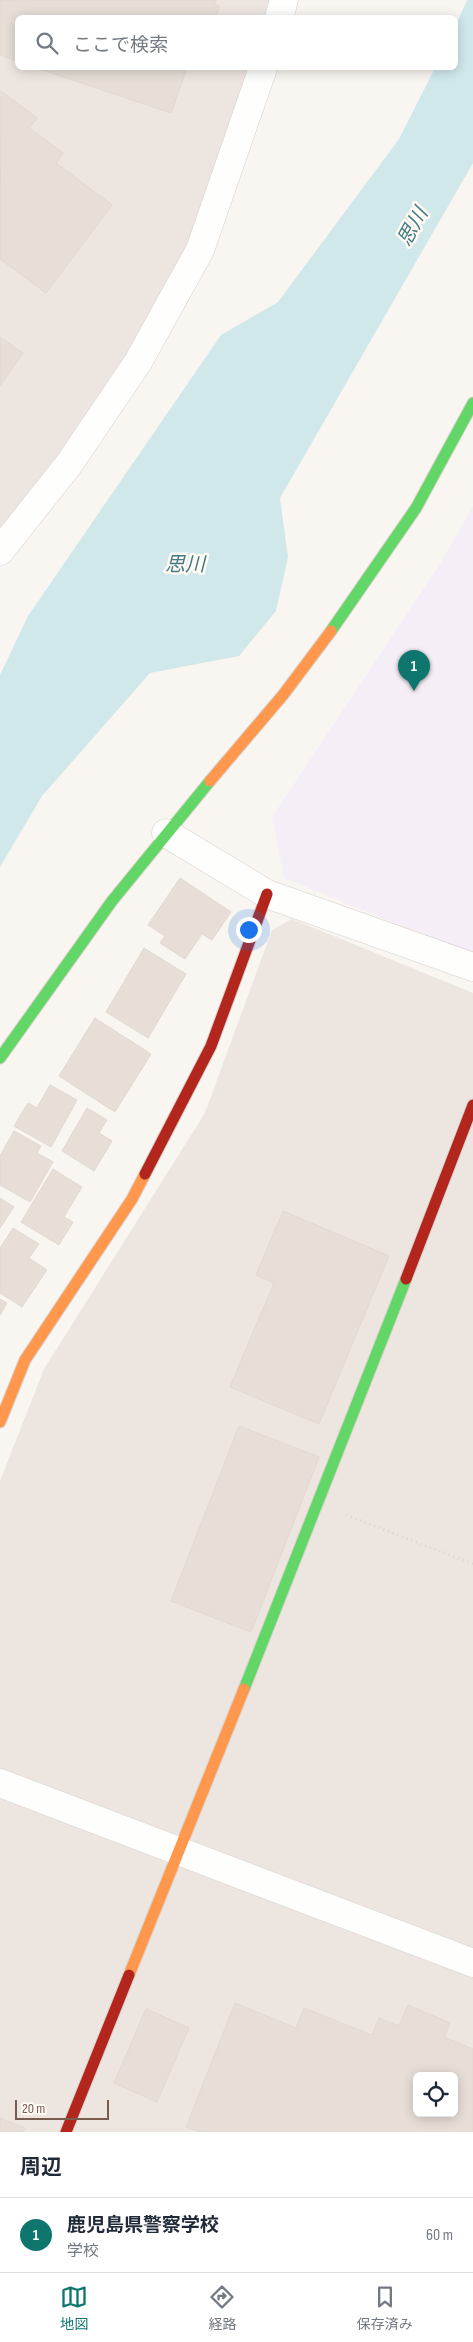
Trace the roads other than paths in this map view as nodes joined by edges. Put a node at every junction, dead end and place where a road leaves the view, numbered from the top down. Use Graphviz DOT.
graph roads {
  1 [pos="284,0"];
  2 [pos="280,15"];
  3 [pos="262,70"];
  4 [pos="473,403"];
  5 [pos="0,550"];
  6 [pos="166,833"];
  7 [pos="267,894"];
  8 [pos="473,967"];
  9 [pos="0,1058"];
  10 [pos="473,1105"];
  11 [pos="0,1422"];
  12 [pos="0,1783"];
  13 [pos="178,1851"];
  14 [pos="473,1963"];
  15 [pos="66,2132"];
  1 -- 2 [label="street"];
  3 -- 5 [label="street"];
  4 -- 6 [label="street"];
  6 -- 7 [label="street"];
  6 -- 9 [label="street"];
  7 -- 8 [label="street"];
  7 -- 11 [label="street"];
  10 -- 13 [label="street"];
  12 -- 13 [label="street"];
  13 -- 14 [label="street"];
  13 -- 15 [label="street"];
}
